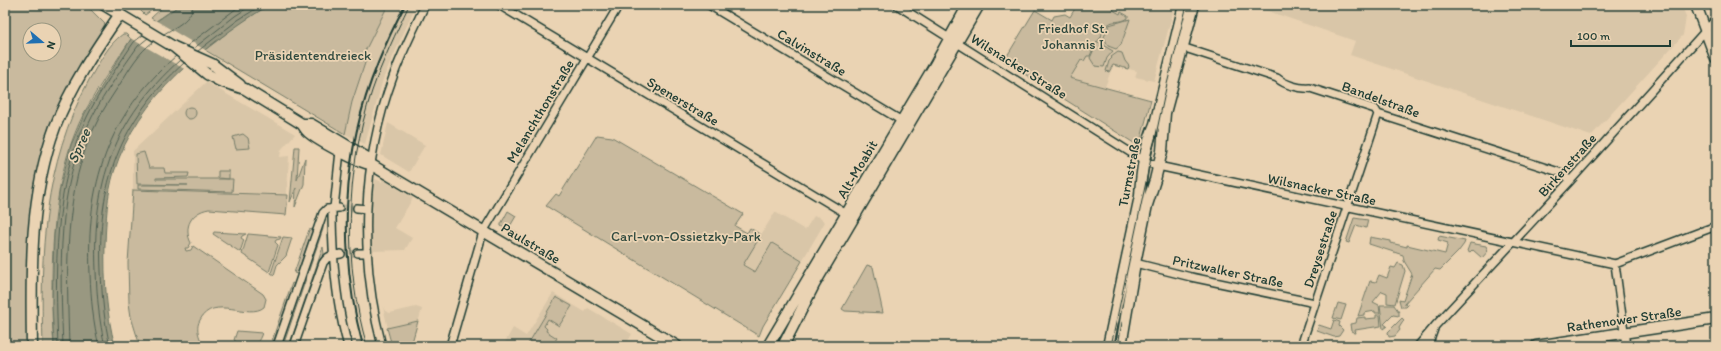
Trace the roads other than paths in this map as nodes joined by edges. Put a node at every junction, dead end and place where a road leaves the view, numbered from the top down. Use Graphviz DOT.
graph roads {
  1 [pos="104,5"];
  2 [pos="425,5"];
  3 [pos="499,5"];
  4 [pos="619,5"];
  5 [pos="709,5"];
  6 [pos="896,5"];
  7 [pos="968,5"];
  8 [pos="979,5"];
  9 [pos="1184,5"];
  10 [pos="1194,5"];
  11 [pos="1696,5"];
  12 [pos="118,9"];
  13 [pos="1716,20"];
  14 [pos="1705,31"];
  15 [pos="953,40"];
  16 [pos="1182,47"];
  17 [pos="587,58"];
  18 [pos="1716,59"];
  19 [pos="1378,114"];
  20 [pos="902,121"];
  21 [pos="302,124"];
  22 [pos="340,151"];
  23 [pos="1144,161"];
  24 [pos="370,164"];
  25 [pos="1158,166"];
  26 [pos="1570,181"];
  27 [pos="1347,207"];
  28 [pos="335,208"];
  29 [pos="358,208"];
  30 [pos="367,209"];
  31 [pos="850,216"];
  32 [pos="1716,226"];
  33 [pos="483,232"];
  34 [pos="1512,242"];
  35 [pos="358,253"];
  36 [pos="367,253"];
  37 [pos="341,254"];
  38 [pos="333,255"];
  39 [pos="1135,263"];
  40 [pos="1615,264"];
  41 [pos="1315,304"];
  42 [pos="1716,320"];
  43 [pos="1435,326"];
  44 [pos="1624,333"];
  45 [pos="32,346"];
  46 [pos="277,346"];
  47 [pos="294,346"];
  48 [pos="348,346"];
  49 [pos="382,346"];
  50 [pos="450,346"];
  51 [pos="677,346"];
  52 [pos="768,346"];
  53 [pos="783,346"];
  54 [pos="1108,346"];
  55 [pos="1121,346"];
  56 [pos="1301,346"];
  57 [pos="1418,346"];
  58 [pos="1428,346"];
  59 [pos="1536,346"];
  60 [pos="1626,346"];
  1 -- 12 [label="main road, Paulstraße"];
  2 -- 24 [label="street"];
  3 -- 17 [label="street, Spenerstraße"];
  4 -- 17 [label="street, Melanchthonstraße"];
  5 -- 20 [label="street, Calvinstraße"];
  6 -- 15 [label="street, Wilsnacker Straße"];
  7 -- 15 [label="main road, Alt-Moabit"];
  8 -- 15 [label="main road, Alt-Moabit"];
  9 -- 23 [label="main road, Turmstraße"];
  10 -- 16 [label="main road, Turmstraße"];
  11 -- 14 [label="main road"];
  12 -- 21 [label="main road, Paulstraße"];
  12 -- 45 [label="main road"];
  13 -- 14 [label="street, Birkenstraße"];
  14 -- 18 [label="main road"];
  14 -- 26 [label="street, Birkenstraße"];
  15 -- 20 [label="main road, Alt-Moabit"];
  15 -- 23 [label="street, Wilsnacker Straße"];
  15 -- 31 [label="main road, Alt-Moabit"];
  16 -- 19 [label="street, Bandelstraße"];
  16 -- 25 [label="main road, Turmstraße"];
  17 -- 31 [label="street, Spenerstraße"];
  17 -- 33 [label="street, Melanchthonstraße"];
  19 -- 26 [label="street, Bandelstraße"];
  19 -- 27 [label="street, Dreysestraße"];
  20 -- 31 [label="main road, Alt-Moabit"];
  21 -- 22 [label="main road, Paulstraße"];
  21 -- 24 [label="main road, Paulstraße"];
  22 -- 24 [label="main road, Paulstraße"];
  22 -- 28 [label="street"];
  23 -- 25 [label="street, Wilsnacker Straße"];
  23 -- 54 [label="main road, Turmstraße"];
  24 -- 30 [label="street"];
  24 -- 33 [label="main road, Paulstraße"];
  25 -- 27 [label="street, Wilsnacker Straße"];
  25 -- 39 [label="main road, Turmstraße"];
  26 -- 34 [label="street, Birkenstraße"];
  27 -- 34 [label="street, Wilsnacker Straße"];
  27 -- 41 [label="street, Dreysestraße"];
  28 -- 38 [label="street"];
  28 -- 46 [label="street"];
  29 -- 30 [label="street"];
  30 -- 36 [label="street"];
  31 -- 52 [label="main road, Alt-Moabit"];
  31 -- 53 [label="main road, Alt-Moabit"];
  32 -- 40 [label="street"];
  33 -- 50 [label="street, Melanchthonstraße"];
  33 -- 51 [label="main road, Paulstraße"];
  34 -- 40 [label="street, Wilsnacker Straße"];
  34 -- 43 [label="street, Birkenstraße"];
  35 -- 36 [label="street"];
  36 -- 49 [label="street"];
  37 -- 38 [label="street"];
  38 -- 47 [label="street"];
  38 -- 48 [label="street"];
  39 -- 41 [label="street, Pritzwalker Straße"];
  39 -- 55 [label="main road, Turmstraße"];
  40 -- 44 [label="street"];
  41 -- 56 [label="street, Dreysestraße"];
  42 -- 44 [label="main road, Rathenower Straße"];
  43 -- 57 [label="street, Birkenstraße"];
  43 -- 58 [label="street, Birkenstraße"];
  44 -- 59 [label="main road, Rathenower Straße"];
  44 -- 60 [label="street"];
}
